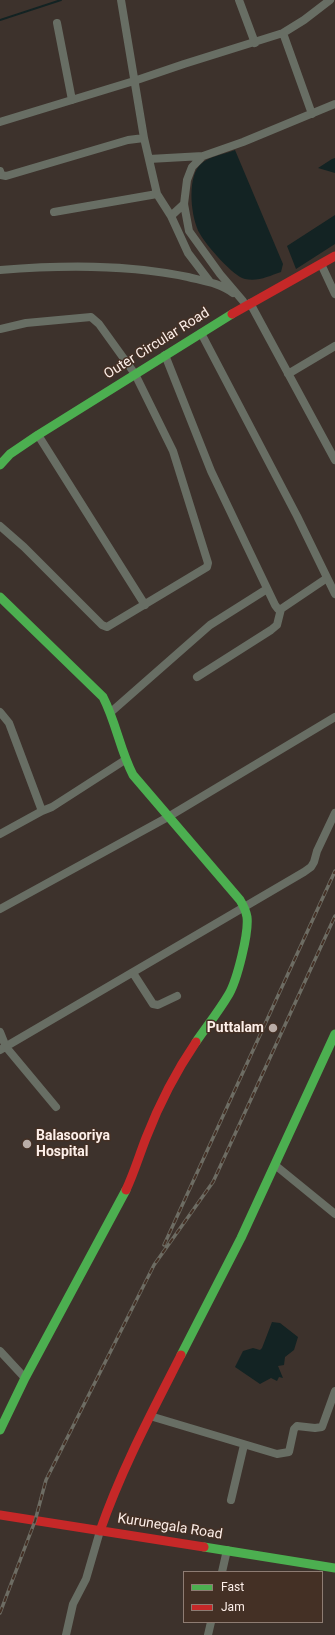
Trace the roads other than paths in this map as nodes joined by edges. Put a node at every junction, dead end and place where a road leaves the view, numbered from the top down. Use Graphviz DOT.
graph roads {
  1 [pos="121,0"];
  2 [pos="239,0"];
  3 [pos="330,0"];
  4 [pos="57,23"];
  5 [pos="283,33"];
  6 [pos="255,43"];
  7 [pos="134,82"];
  8 [pos="72,100"];
  9 [pos="335,104"];
  10 [pos="312,114"];
  11 [pos="0,122"];
  12 [pos="144,138"];
  13 [pos="203,156"];
  14 [pos="149,160"];
  15 [pos="2,176"];
  16 [pos="157,194"];
  17 [pos="184,204"];
  18 [pos="54,212"];
  19 [pos="171,216"];
  20 [pos="335,256"];
  21 [pos="321,264"];
  22 [pos="0,270"];
  23 [pos="210,282"];
  24 [pos="335,294"];
  25 [pos="246,303"];
  26 [pos="0,329"];
  27 [pos="201,334"];
  28 [pos="335,346"];
  29 [pos="165,355"];
  30 [pos="134,374"];
  31 [pos="288,374"];
  32 [pos="38,435"];
  33 [pos="335,460"];
  34 [pos="0,465"];
  35 [pos="0,526"];
  36 [pos="327,578"];
  37 [pos="267,589"];
  38 [pos="335,594"];
  39 [pos="0,597"];
  40 [pos="145,605"];
  41 [pos="281,609"];
  42 [pos="197,677"];
  43 [pos="0,712"];
  44 [pos="111,712"];
  45 [pos="335,717"];
  46 [pos="124,760"];
  47 [pos="42,811"];
  48 [pos="335,813"];
  49 [pos="168,817"];
  50 [pos="0,834"];
  51 [pos="244,907"];
  52 [pos="0,909"];
  53 [pos="133,973"];
  54 [pos="177,996"];
  55 [pos="0,1032"];
  56 [pos="335,1034"];
  57 [pos="3,1048"];
  58 [pos="56,1106"];
  59 [pos="275,1165"];
  60 [pos="335,1214"];
  61 [pos="0,1351"];
  62 [pos="25,1378"];
  63 [pos="335,1391"];
  64 [pos="150,1416"];
  65 [pos="0,1430"];
  66 [pos="244,1445"];
  67 [pos="231,1500"];
  68 [pos="0,1515"];
  69 [pos="100,1531"];
  70 [pos="227,1550"];
  71 [pos="335,1568"];
  72 [pos="222,1571"];
  73 [pos="211,1623"];
  74 [pos="66,1635"];
  75 [pos="208,1635"];
  1 -- 7 [label="street"];
  2 -- 6 [label="street"];
  3 -- 5 [label="street"];
  4 -- 8 [label="street"];
  5 -- 6 [label="street"];
  5 -- 10 [label="street"];
  6 -- 7 [label="street"];
  7 -- 8 [label="street"];
  7 -- 12 [label="street"];
  8 -- 11 [label="street"];
  9 -- 10 [label="street"];
  10 -- 13 [label="street"];
  12 -- 14 [label="street"];
  12 -- 15 [label="street"];
  13 -- 14 [label="street"];
  13 -- 17 [label="street"];
  14 -- 16 [label="street"];
  16 -- 18 [label="street"];
  16 -- 19 [label="street"];
  17 -- 19 [label="street"];
  17 -- 25 [label="street"];
  19 -- 23 [label="street"];
  20 -- 21 [label="main road, Outer Circular Road"];
  21 -- 24 [label="street"];
  21 -- 25 [label="main road, Outer Circular Road"];
  22 -- 23 [label="street"];
  23 -- 25 [label="street"];
  25 -- 27 [label="main road, Outer Circular Road"];
  25 -- 31 [label="street"];
  26 -- 30 [label="street"];
  27 -- 29 [label="main road, Outer Circular Road"];
  27 -- 36 [label="street"];
  28 -- 31 [label="street"];
  29 -- 30 [label="main road, Outer Circular Road"];
  29 -- 37 [label="street"];
  30 -- 32 [label="main road, Outer Circular Road"];
  30 -- 40 [label="street"];
  31 -- 33 [label="street"];
  32 -- 34 [label="main road, Outer Circular Road"];
  32 -- 40 [label="street"];
  35 -- 40 [label="street"];
  36 -- 38 [label="street"];
  36 -- 41 [label="street"];
  37 -- 41 [label="street"];
  37 -- 44 [label="street"];
  39 -- 44 [label="main road"];
  41 -- 42 [label="street"];
  43 -- 47 [label="street"];
  44 -- 46 [label="main road"];
  45 -- 49 [label="street"];
  46 -- 47 [label="street"];
  46 -- 49 [label="main road"];
  47 -- 50 [label="street"];
  48 -- 51 [label="street"];
  49 -- 51 [label="main road"];
  49 -- 52 [label="street"];
  51 -- 53 [label="street"];
  51 -- 62 [label="main road"];
  53 -- 54 [label="street"];
  53 -- 57 [label="street"];
  55 -- 57 [label="street"];
  56 -- 59 [label="main road"];
  57 -- 58 [label="street"];
  59 -- 60 [label="street"];
  59 -- 64 [label="main road"];
  61 -- 62 [label="street"];
  62 -- 65 [label="main road"];
  63 -- 66 [label="street"];
  64 -- 66 [label="street"];
  64 -- 69 [label="main road"];
  66 -- 67 [label="street"];
  68 -- 69 [label="main road, Kurunegala Road"];
  69 -- 70 [label="main road, Kurunegala Road"];
  69 -- 74 [label="street"];
  70 -- 71 [label="main road, Kurunegala Road"];
  70 -- 72 [label="street"];
  73 -- 75 [label="street"];
}
